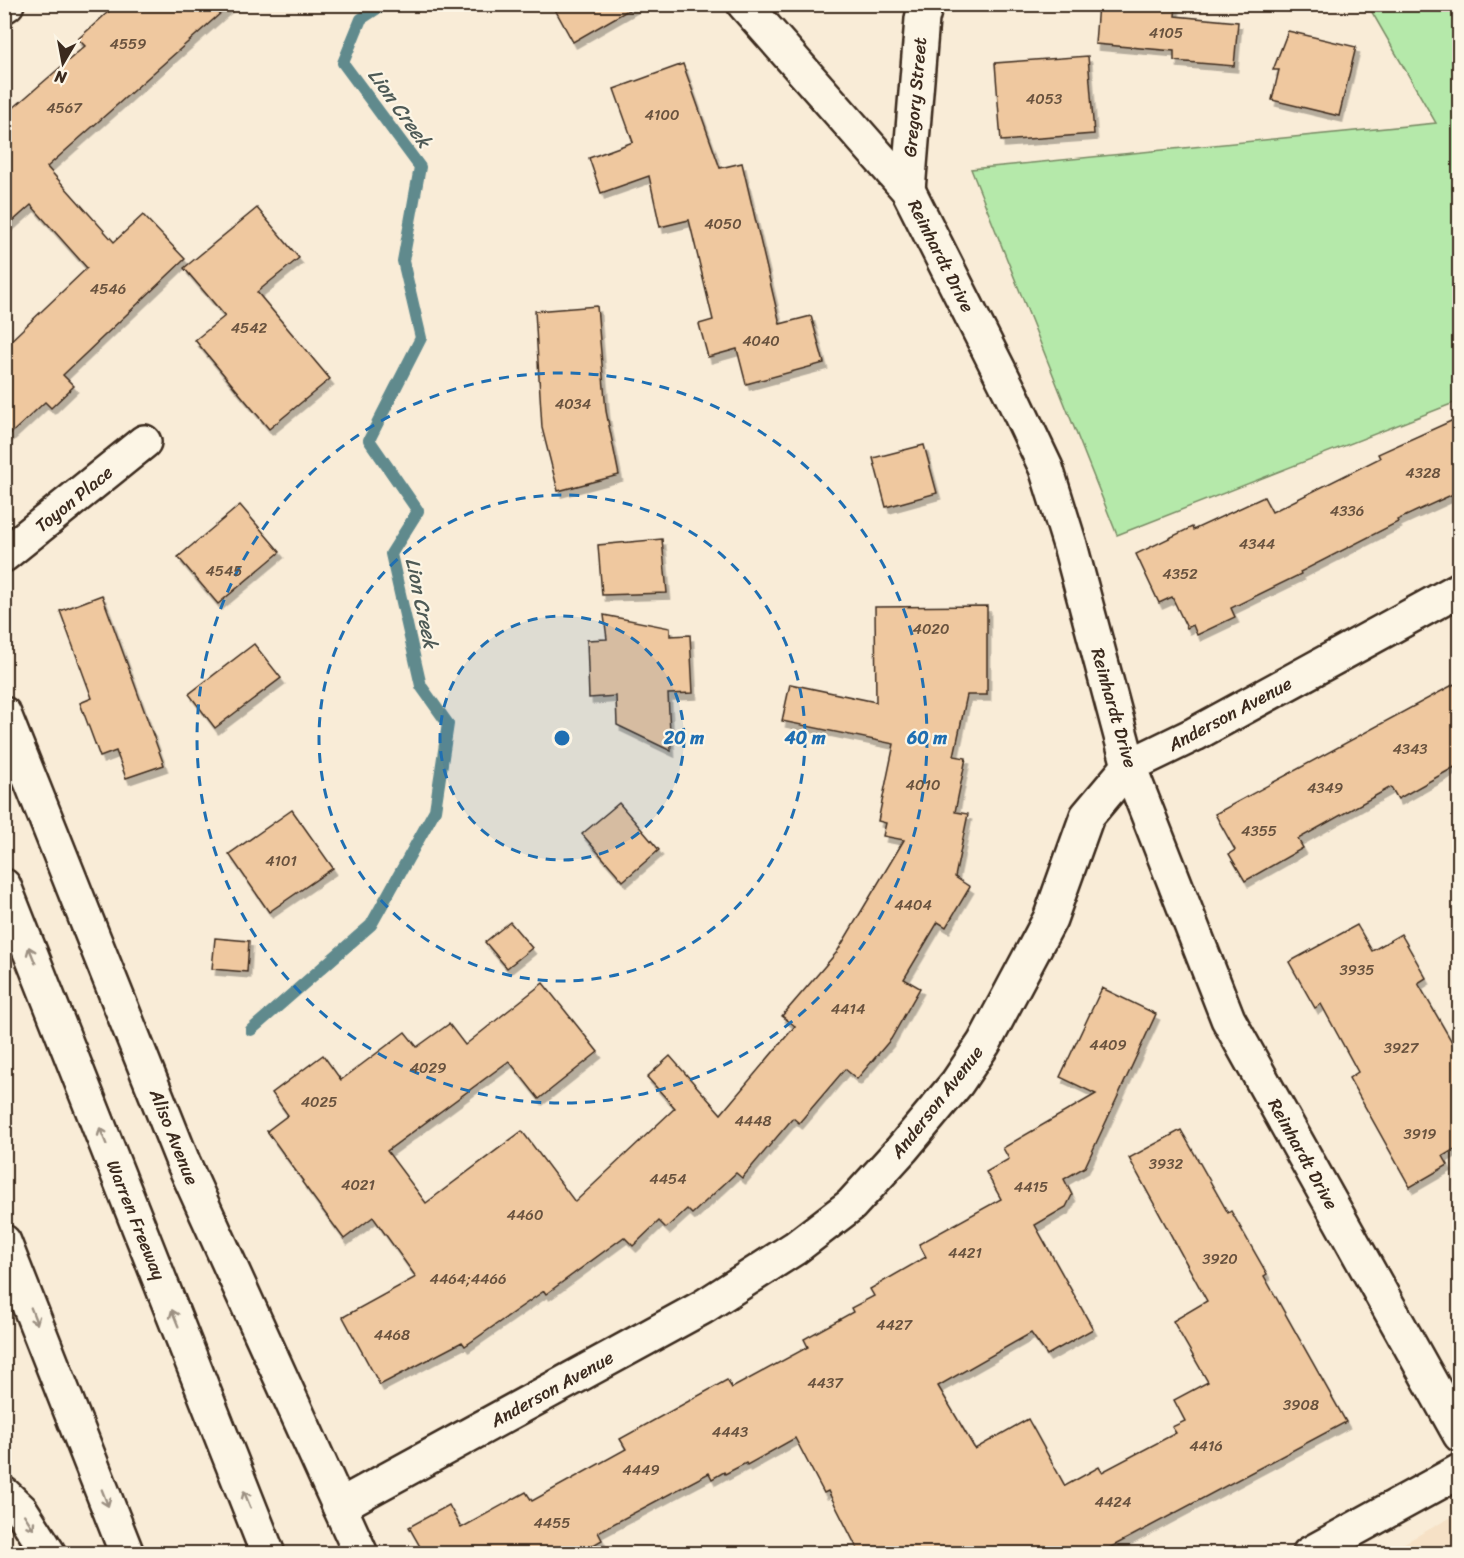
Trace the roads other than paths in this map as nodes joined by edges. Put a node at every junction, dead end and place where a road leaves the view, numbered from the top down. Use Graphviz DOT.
graph roads {
  1 [pos="744,4"];
  2 [pos="926,4"];
  3 [pos="908,190"];
  4 [pos="144,442"];
  5 [pos="4,555"];
  6 [pos="1460,589"];
  7 [pos="4,714"];
  8 [pos="1129,765"];
  9 [pos="4,886"];
  10 [pos="4,1242"];
  11 [pos="1460,1435"];
  12 [pos="1460,1471"];
  13 [pos="4,1494"];
  14 [pos="339,1506"];
  15 [pos="48,1554"];
  16 [pos="127,1554"];
  17 [pos="268,1554"];
  18 [pos="361,1554"];
  19 [pos="1309,1554"];
  1 -- 3 [label="main road, Reinhardt Drive"];
  2 -- 3 [label="main road, Gregory Street"];
  3 -- 8 [label="main road, Reinhardt Drive"];
  4 -- 5 [label="main road, Toyon Place"];
  6 -- 8 [label="main road, Anderson Avenue"];
  7 -- 14 [label="main road, Aliso Avenue"];
  8 -- 11 [label="main road, Reinhardt Drive"];
  8 -- 14 [label="main road, Anderson Avenue"];
  17 -- 9 [label="main road, Warren Freeway, one-way"];
  10 -- 16 [label="main road, one-way"];
  12 -- 19 [label="main road"];
  13 -- 15 [label="main road, one-way"];
  14 -- 18 [label="main road, Aliso Avenue"];
}
